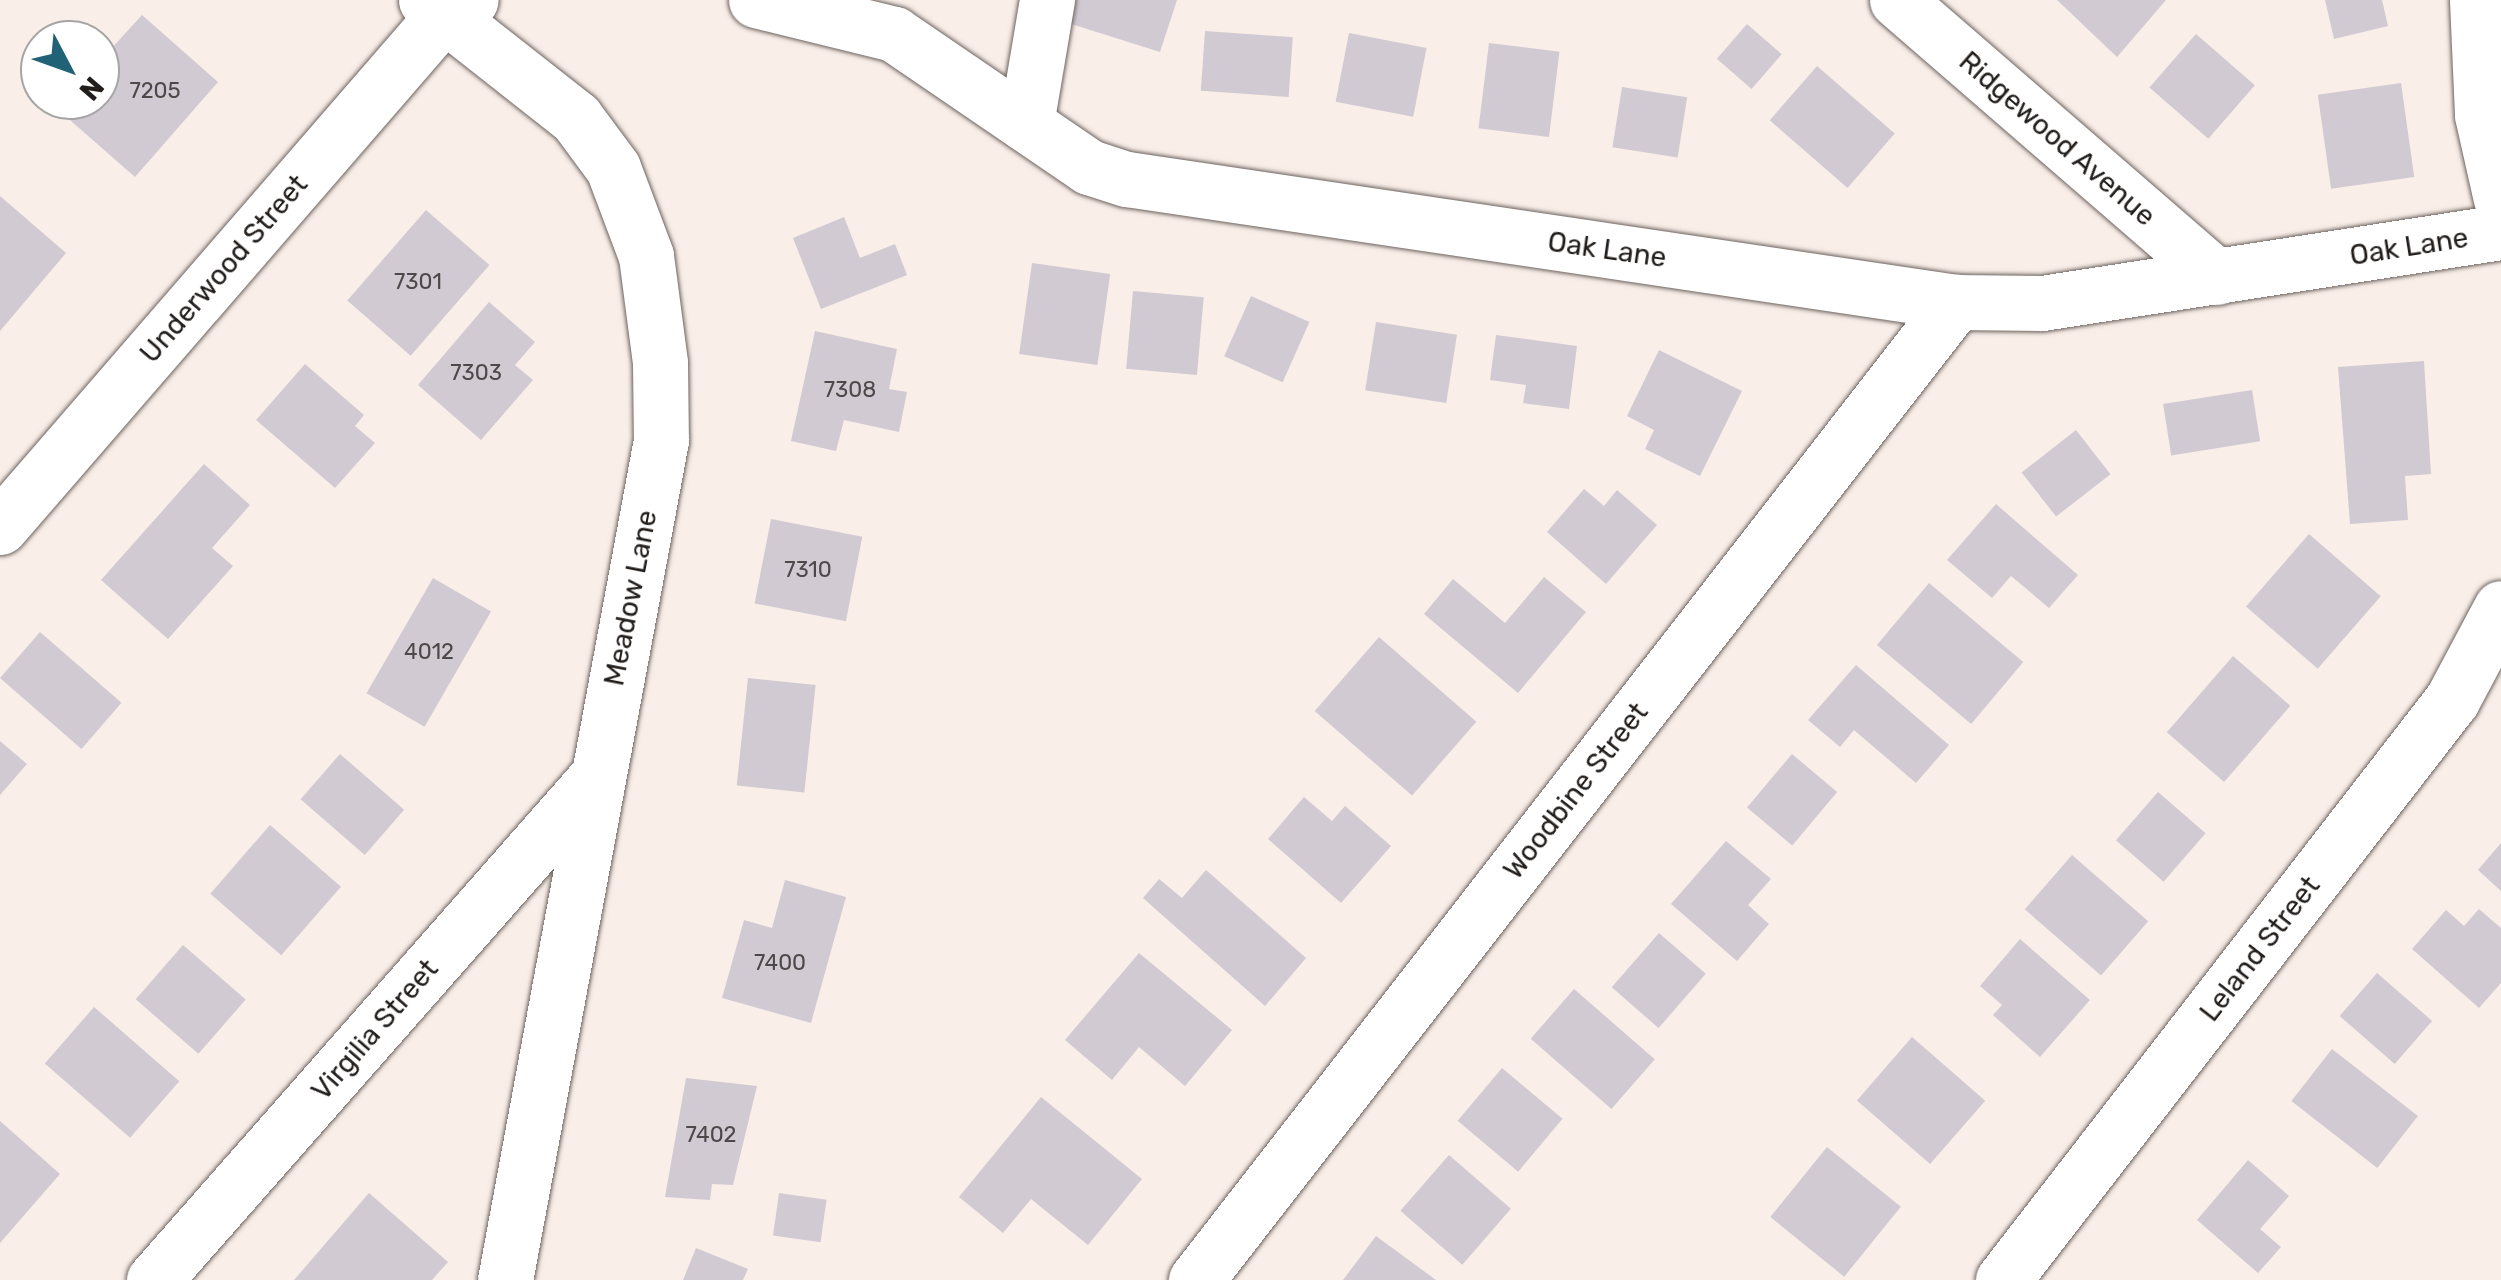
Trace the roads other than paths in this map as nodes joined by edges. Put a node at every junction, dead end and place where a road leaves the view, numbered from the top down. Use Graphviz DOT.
graph roads {
  1 [pos="756,0"];
  2 [pos="1047,0"];
  3 [pos="1897,0"];
  4 [pos="2478,0"];
  5 [pos="448,4"];
  6 [pos="1026,124"];
  7 [pos="2501,198"];
  8 [pos="2501,232"];
  9 [pos="2217,277"];
  10 [pos="1956,302"];
  11 [pos="0,527"];
  12 [pos="2501,608"];
  13 [pos="595,779"];
  14 [pos="154,1280"];
  15 [pos="505,1280"];
  16 [pos="1196,1280"];
  17 [pos="2003,1280"];
  1 -- 6 [label="street, Oak Lane"];
  2 -- 6 [label="street"];
  3 -- 9 [label="street, Ridgewood Avenue"];
  4 -- 7 [label="street"];
  5 -- 11 [label="street, Underwood Street"];
  5 -- 13 [label="street, Meadow Lane"];
  6 -- 10 [label="street, Oak Lane"];
  8 -- 9 [label="street, Oak Lane"];
  9 -- 10 [label="street, Oak Lane"];
  10 -- 16 [label="street, Woodbine Street"];
  12 -- 17 [label="street, Leland Street"];
  13 -- 14 [label="street, Virgilia Street"];
  13 -- 15 [label="street, Meadow Lane"];
}
